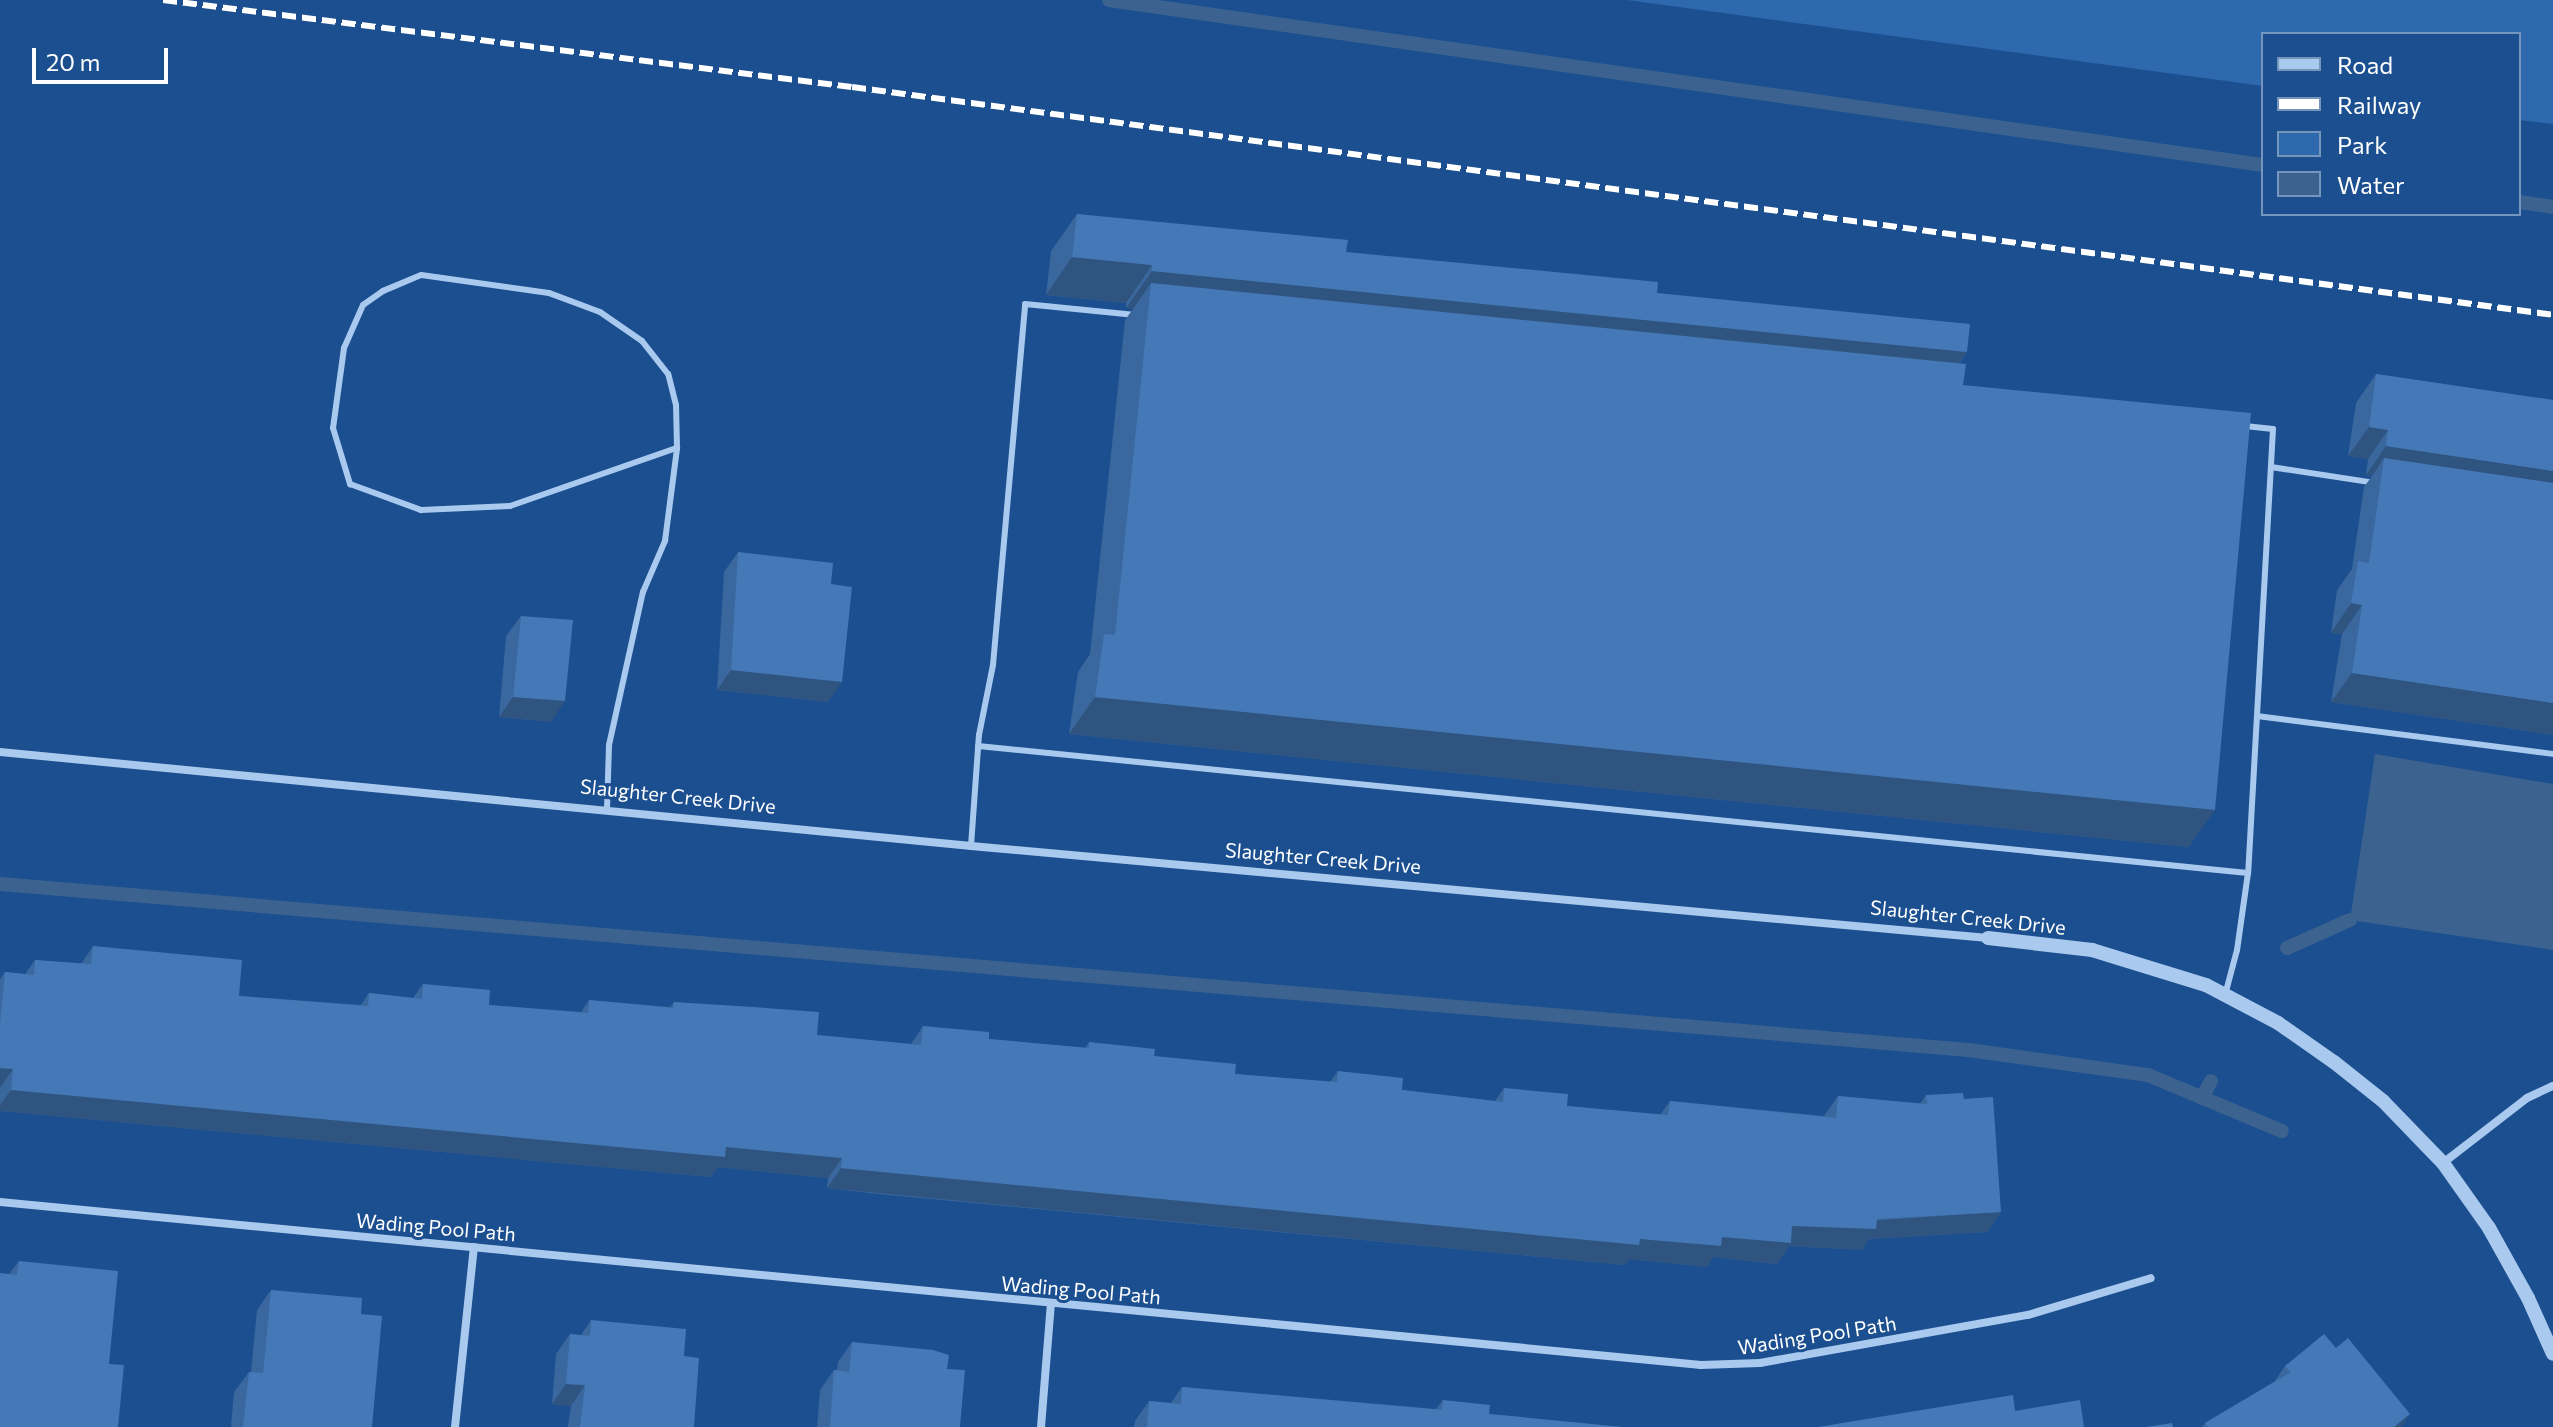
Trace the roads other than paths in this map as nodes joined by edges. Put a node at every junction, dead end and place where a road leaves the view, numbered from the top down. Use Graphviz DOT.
graph roads {
  1 [pos="1151,317"];
  2 [pos="2241,426"];
  3 [pos="677,448"];
  4 [pos="2271,467"];
  5 [pos="2380,483"];
  6 [pos="2257,716"];
  7 [pos="978,746"];
  8 [pos="0,752"];
  9 [pos="2553,754"];
  10 [pos="607,809"];
  11 [pos="971,846"];
  12 [pos="2248,873"];
  13 [pos="1988,938"];
  14 [pos="2225,996"];
  15 [pos="2553,1086"];
  16 [pos="2443,1163"];
  17 [pos="0,1202"];
  18 [pos="474,1247"];
  19 [pos="2151,1278"];
  20 [pos="1051,1304"];
  21 [pos="2553,1354"];
  22 [pos="455,1427"];
  23 [pos="1041,1427"];
  1 -- 7 [label="lane"];
  2 -- 4 [label="lane"];
  3 -- 3 [label="lane"];
  3 -- 10 [label="lane"];
  4 -- 5 [label="lane"];
  4 -- 6 [label="lane"];
  6 -- 9 [label="lane"];
  6 -- 12 [label="lane"];
  7 -- 11 [label="lane"];
  7 -- 12 [label="lane"];
  8 -- 10 [label="street, Slaughter Creek Drive"];
  10 -- 11 [label="street, Slaughter Creek Drive"];
  11 -- 13 [label="street, Slaughter Creek Drive"];
  12 -- 14 [label="lane"];
  13 -- 14 [label="street, Slaughter Creek Drive"];
  14 -- 16 [label="street, Slaughter Creek Drive"];
  15 -- 16 [label="street"];
  16 -- 21 [label="street, Slaughter Creek Drive"];
  17 -- 18 [label="street, Wading Pool Path"];
  18 -- 20 [label="street, Wading Pool Path"];
  18 -- 22 [label="street"];
  19 -- 20 [label="street, Wading Pool Path"];
  20 -- 23 [label="street"];
}
